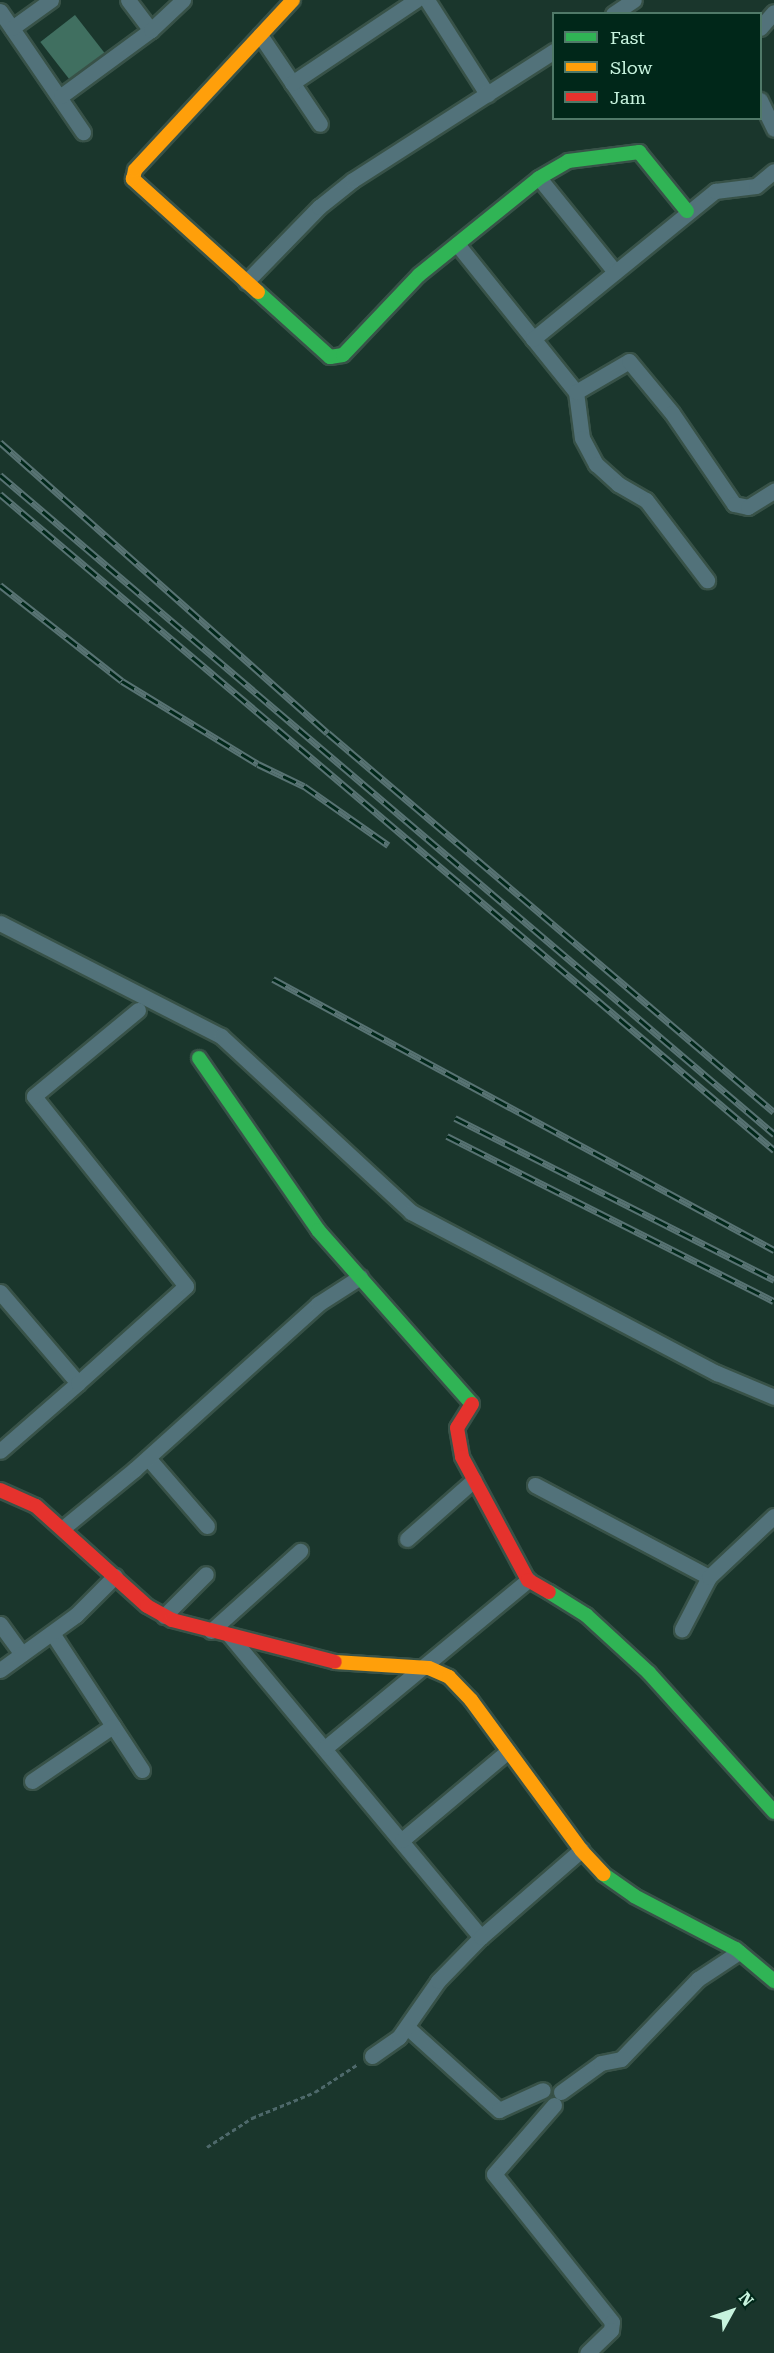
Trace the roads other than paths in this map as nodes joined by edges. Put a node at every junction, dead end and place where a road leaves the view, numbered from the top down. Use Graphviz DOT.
graph roads {
  1 [pos="51,0"];
  2 [pos="128,0"];
  3 [pos="183,0"];
  4 [pos="293,0"];
  5 [pos="416,0"];
  6 [pos="427,0"];
  7 [pos="634,0"];
  8 [pos="276,6"];
  9 [pos="0,11"];
  10 [pos="616,12"];
  11 [pos="774,12"];
  12 [pos="762,26"];
  13 [pos="12,28"];
  14 [pos="150,30"];
  15 [pos="260,35"];
  16 [pos="552,52"];
  17 [pos="292,83"];
  18 [pos="487,94"];
  19 [pos="61,96"];
  20 [pos="762,104"];
  21 [pos="320,124"];
  22 [pos="774,129"];
  23 [pos="83,132"];
  24 [pos="774,171"];
  25 [pos="539,178"];
  26 [pos="687,211"];
  27 [pos="457,244"];
  28 [pos="615,272"];
  29 [pos="246,282"];
  30 [pos="534,339"];
  31 [pos="576,392"];
  32 [pos="774,490"];
  33 [pos="707,580"];
  34 [pos="0,923"];
  35 [pos="138,1010"];
  36 [pos="199,1058"];
  37 [pos="360,1277"];
  38 [pos="0,1292"];
  39 [pos="78,1383"];
  40 [pos="774,1397"];
  41 [pos="0,1451"];
  42 [pos="147,1458"];
  43 [pos="474,1480"];
  44 [pos="535,1485"];
  45 [pos="0,1490"];
  46 [pos="774,1516"];
  47 [pos="207,1526"];
  48 [pos="63,1528"];
  49 [pos="407,1539"];
  50 [pos="300,1551"];
  51 [pos="206,1574"];
  52 [pos="115,1576"];
  53 [pos="709,1577"];
  54 [pos="528,1580"];
  55 [pos="164,1616"];
  56 [pos="0,1624"];
  57 [pos="682,1629"];
  58 [pos="211,1630"];
  59 [pos="52,1633"];
  60 [pos="230,1636"];
  61 [pos="22,1654"];
  62 [pos="420,1667"];
  63 [pos="0,1670"];
  64 [pos="113,1726"];
  65 [pos="325,1748"];
  66 [pos="508,1751"];
  67 [pos="142,1770"];
  68 [pos="32,1781"];
  69 [pos="774,1812"];
  70 [pos="402,1840"];
  71 [pos="581,1850"];
  72 [pos="481,1937"];
  73 [pos="739,1953"];
  74 [pos="774,1981"];
  75 [pos="407,2027"];
  76 [pos="372,2056"];
  77 [pos="557,2099"];
  78 [pos="587,2353"];
  1 -- 13 [label="street"];
  2 -- 14 [label="street"];
  3 -- 14 [label="street"];
  4 -- 8 [label="street"];
  5 -- 17 [label="street"];
  6 -- 18 [label="street"];
  7 -- 10 [label="street"];
  8 -- 15 [label="street"];
  9 -- 13 [label="street"];
  11 -- 12 [label="street"];
  13 -- 19 [label="street"];
  14 -- 19 [label="street"];
  15 -- 17 [label="street"];
  15 -- 29 [label="street"];
  16 -- 18 [label="street"];
  17 -- 21 [label="street"];
  18 -- 29 [label="street"];
  19 -- 23 [label="street"];
  20 -- 22 [label="street"];
  24 -- 26 [label="street"];
  25 -- 26 [label="street"];
  25 -- 27 [label="street"];
  25 -- 28 [label="street"];
  26 -- 28 [label="street"];
  27 -- 29 [label="street"];
  27 -- 30 [label="street"];
  28 -- 30 [label="street"];
  30 -- 31 [label="street"];
  31 -- 32 [label="street"];
  31 -- 33 [label="street"];
  34 -- 40 [label="street"];
  35 -- 39 [label="street"];
  36 -- 37 [label="street"];
  37 -- 42 [label="street"];
  37 -- 43 [label="street"];
  38 -- 39 [label="street"];
  39 -- 41 [label="street"];
  42 -- 47 [label="street"];
  42 -- 48 [label="street"];
  43 -- 49 [label="street"];
  43 -- 54 [label="street"];
  44 -- 53 [label="street"];
  45 -- 48 [label="street"];
  46 -- 53 [label="street"];
  48 -- 52 [label="street"];
  50 -- 58 [label="street"];
  51 -- 55 [label="street"];
  52 -- 55 [label="street"];
  52 -- 59 [label="street"];
  53 -- 57 [label="street"];
  54 -- 62 [label="street"];
  54 -- 69 [label="street"];
  55 -- 58 [label="street"];
  56 -- 61 [label="street"];
  58 -- 60 [label="street"];
  59 -- 61 [label="street"];
  59 -- 64 [label="street"];
  60 -- 62 [label="street"];
  60 -- 65 [label="street"];
  61 -- 63 [label="street"];
  62 -- 65 [label="street"];
  62 -- 66 [label="street"];
  64 -- 67 [label="street"];
  64 -- 68 [label="street"];
  65 -- 70 [label="street"];
  66 -- 70 [label="street"];
  66 -- 71 [label="street"];
  70 -- 72 [label="street"];
  71 -- 72 [label="street"];
  71 -- 73 [label="street"];
  72 -- 75 [label="street"];
  73 -- 74 [label="street"];
  73 -- 77 [label="street"];
  75 -- 76 [label="street"];
  75 -- 77 [label="street"];
  77 -- 78 [label="street"];
}
